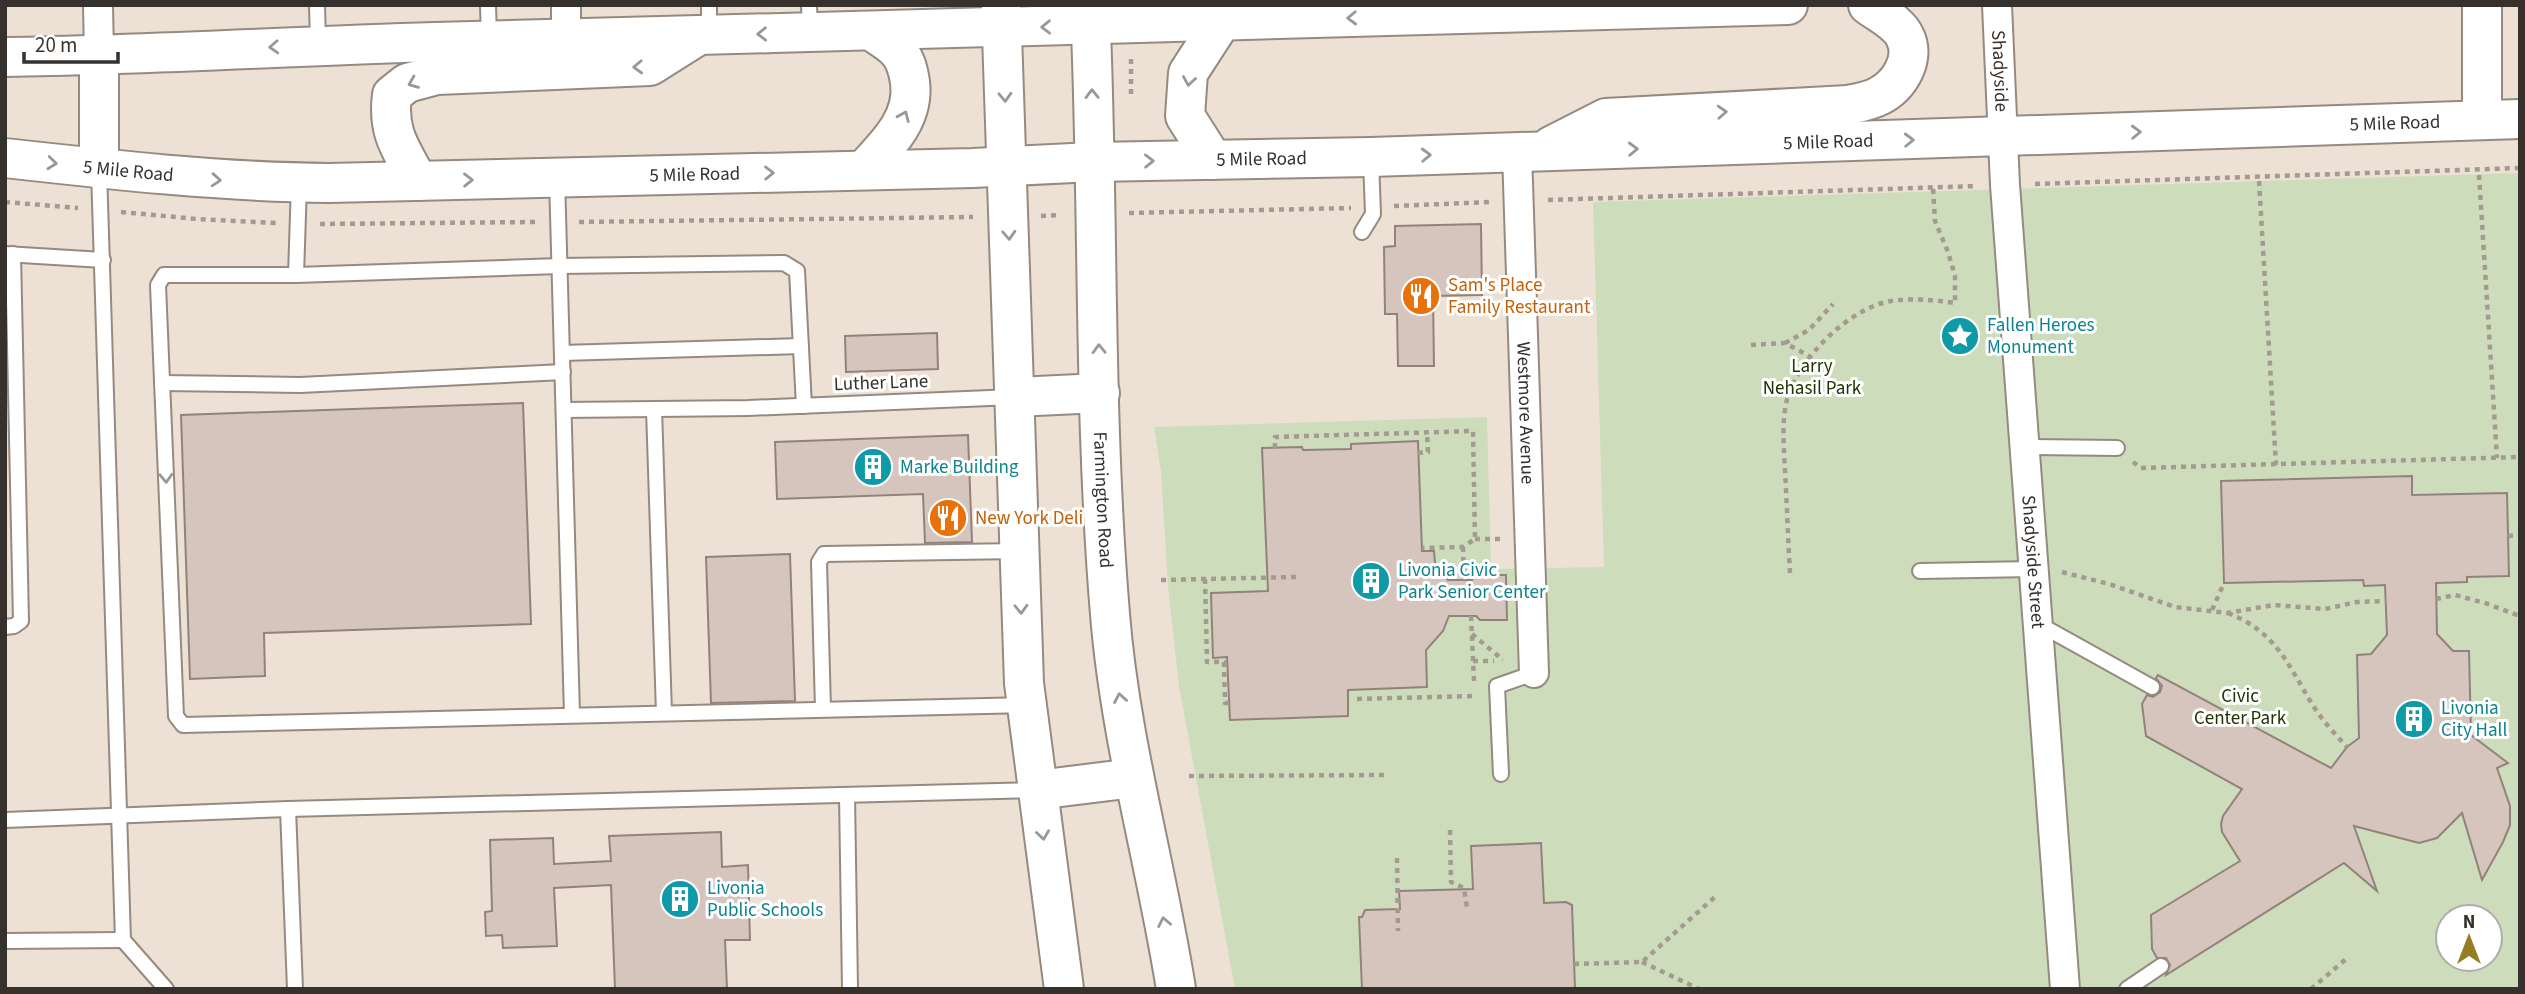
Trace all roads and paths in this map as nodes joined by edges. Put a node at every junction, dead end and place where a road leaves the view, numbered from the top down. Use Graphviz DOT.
graph roads {
  1 [pos="98,5"];
  2 [pos="317,5"];
  3 [pos="1788,5"];
  4 [pos="1868,5"];
  5 [pos="1997,5"];
  6 [pos="2482,5"];
  7 [pos="1587,8"];
  8 [pos="1090,16"];
  9 [pos="1002,17"];
  10 [pos="809,19"];
  11 [pos="566,22"];
  12 [pos="1221,22"];
  13 [pos="489,23"];
  14 [pos="705,26"];
  15 [pos="895,27"];
  16 [pos="318,45"];
  17 [pos="1131,47"];
  18 [pos="99,56"];
  19 [pos="5,57"];
  20 [pos="1131,97"];
  21 [pos="2520,119"];
  22 [pos="2482,120"];
  23 [pos="2003,137"];
  24 [pos="1528,152"];
  25 [pos="1371,157"];
  26 [pos="5,158"];
  27 [pos="1213,160"];
  28 [pos="1093,162"];
  29 [pos="1007,167"];
  30 [pos="2520,168"];
  31 [pos="99,169"];
  32 [pos="864,170"];
  33 [pos="2479,174"];
  34 [pos="557,178"];
  35 [pos="418,181"];
  36 [pos="2259,181"];
  37 [pos="299,183"];
  38 [pos="2005,184"];
  39 [pos="1933,188"];
  40 [pos="1517,201"];
  41 [pos="5,202"];
  42 [pos="1372,207"];
  43 [pos="101,210"];
  44 [pos="1094,214"];
  45 [pos="1008,218"];
  46 [pos="559,222"];
  47 [pos="298,223"];
  48 [pos="1362,232"];
  49 [pos="9,254"];
  50 [pos="103,260"];
  51 [pos="560,267"];
  52 [pos="296,275"];
  53 [pos="1833,304"];
  54 [pos="1785,343"];
  55 [pos="1751,345"];
  56 [pos="801,346"];
  57 [pos="562,353"];
  58 [pos="1809,356"];
  59 [pos="563,372"];
  60 [pos="162,383"];
  61 [pos="1100,393"];
  62 [pos="1015,397"];
  63 [pos="804,406"];
  64 [pos="654,409"];
  65 [pos="564,410"];
  66 [pos="1427,433"];
  67 [pos="2025,447"];
  68 [pos="1275,448"];
  69 [pos="2117,448"];
  70 [pos="1418,453"];
  71 [pos="2520,457"];
  72 [pos="2497,458"];
  73 [pos="2276,465"];
  74 [pos="2520,535"];
  75 [pos="2508,536"];
  76 [pos="1475,539"];
  77 [pos="1501,539"];
  78 [pos="1463,547"];
  79 [pos="1422,548"];
  80 [pos="1020,551"];
  81 [pos="2033,569"];
  82 [pos="1920,571"];
  83 [pos="1790,573"];
  84 [pos="1296,577"];
  85 [pos="1205,579"];
  86 [pos="1161,580"];
  87 [pos="1464,580"];
  88 [pos="2224,583"];
  89 [pos="2436,599"];
  90 [pos="2386,601"];
  91 [pos="2212,610"];
  92 [pos="2227,613"];
  93 [pos="1471,616"];
  94 [pos="2520,616"];
  95 [pos="2037,623"];
  96 [pos="5,627"];
  97 [pos="1472,634"];
  98 [pos="1473,661"];
  99 [pos="1534,673"];
  100 [pos="1421,687"];
  101 [pos="2152,687"];
  102 [pos="1474,696"];
  103 [pos="1421,697"];
  104 [pos="1357,699"];
  105 [pos="1229,703"];
  106 [pos="1027,705"];
  107 [pos="1475,707"];
  108 [pos="823,709"];
  109 [pos="664,713"];
  110 [pos="572,715"];
  111 [pos="2347,747"];
  112 [pos="1501,774"];
  113 [pos="1388,775"];
  114 [pos="1189,776"];
  115 [pos="1135,778"];
  116 [pos="1037,790"];
  117 [pos="847,794"];
  118 [pos="288,809"];
  119 [pos="120,814"];
  120 [pos="5,820"];
  121 [pos="1450,830"];
  122 [pos="1397,858"];
  123 [pos="1716,897"];
  124 [pos="1467,908"];
  125 [pos="1398,931"];
  126 [pos="123,940"];
  127 [pos="5,942"];
  128 [pos="2346,959"];
  129 [pos="1642,962"];
  130 [pos="1574,964"];
  131 [pos="2161,966"];
  132 [pos="166,989"];
  133 [pos="295,989"];
  134 [pos="850,989"];
  135 [pos="1065,989"];
  136 [pos="1176,989"];
  137 [pos="1699,989"];
  138 [pos="2065,989"];
  139 [pos="2127,989"];
  140 [pos="2311,989"];
  1 -- 18 [label="street"];
  2 -- 16 [label="lane"];
  3 -- 7 [label="main road"];
  24 -- 4 [label="main road, one-way"];
  5 -- 23 [label="street, Shadyside"];
  6 -- 22 [label="main road"];
  7 -- 12 [label="main road, one-way"];
  8 -- 9 [label="main road, one-way"];
  8 -- 12 [label="main road"];
  28 -- 8 [label="main road, Farmington Road, one-way"];
  9 -- 15 [label="main road"];
  9 -- 29 [label="main road, one-way"];
  10 -- 14 [label="main road, one-way"];
  10 -- 15 [label="main road"];
  11 -- 13 [label="main road"];
  11 -- 14 [label="main road"];
  12 -- 27 [label="main road, one-way"];
  13 -- 16 [label="main road"];
  14 -- 35 [label="main road, one-way"];
  32 -- 15 [label="main road, one-way"];
  16 -- 18 [label="main road, one-way"];
  17 -- 20 [label="path"];
  18 -- 19 [label="main road"];
  18 -- 31 [label="main road"];
  21 -- 22 [label="main road, 5 Mile Road"];
  23 -- 22 [label="main road, 5 Mile Road, one-way"];
  24 -- 23 [label="main road, 5 Mile Road, one-way"];
  23 -- 38 [label="street, Shadyside Street"];
  25 -- 24 [label="main road, 5 Mile Road, one-way"];
  24 -- 40 [label="street, Westmore Avenue"];
  25 -- 27 [label="main road, 5 Mile Road"];
  25 -- 42 [label="lane"];
  26 -- 31 [label="main road, 5 Mile Road, one-way"];
  28 -- 27 [label="main road, 5 Mile Road, one-way"];
  28 -- 29 [label="main road, 5 Mile Road"];
  28 -- 44 [label="main road, Farmington Road"];
  29 -- 32 [label="main road, 5 Mile Road"];
  29 -- 45 [label="main road"];
  30 -- 38 [label="path"];
  31 -- 37 [label="main road, 5 Mile Road, one-way"];
  31 -- 43 [label="lane"];
  34 -- 32 [label="main road, 5 Mile Road, one-way"];
  33 -- 72 [label="path"];
  35 -- 34 [label="main road, 5 Mile Road, one-way"];
  34 -- 46 [label="lane"];
  35 -- 37 [label="main road, 5 Mile Road"];
  36 -- 73 [label="path"];
  37 -- 47 [label="lane"];
  38 -- 39 [label="path"];
  38 -- 67 [label="street, Shadyside Street"];
  39 -- 40 [label="path"];
  39 -- 58 [label="path"];
  40 -- 42 [label="path"];
  40 -- 99 [label="street, Westmore Avenue"];
  41 -- 43 [label="path"];
  42 -- 44 [label="path"];
  42 -- 48 [label="lane"];
  43 -- 47 [label="path"];
  43 -- 50 [label="lane"];
  44 -- 45 [label="path"];
  61 -- 44 [label="main road, Farmington Road, one-way"];
  45 -- 46 [label="path"];
  45 -- 62 [label="main road, one-way"];
  46 -- 47 [label="path"];
  46 -- 51 [label="lane"];
  47 -- 52 [label="lane"];
  49 -- 50 [label="lane"];
  49 -- 96 [label="lane"];
  50 -- 119 [label="lane"];
  51 -- 52 [label="lane"];
  51 -- 56 [label="lane"];
  51 -- 57 [label="lane"];
  52 -- 60 [label="lane"];
  53 -- 54 [label="path"];
  54 -- 55 [label="path"];
  54 -- 58 [label="path"];
  56 -- 57 [label="lane"];
  56 -- 63 [label="lane"];
  57 -- 59 [label="lane"];
  58 -- 83 [label="path"];
  59 -- 60 [label="lane"];
  59 -- 65 [label="lane"];
  60 -- 110 [label="lane, one-way"];
  61 -- 62 [label="main road"];
  115 -- 61 [label="main road, Farmington Road, one-way"];
  62 -- 63 [label="lane, Luther Lane"];
  62 -- 80 [label="main road"];
  63 -- 64 [label="lane, Luther Lane"];
  64 -- 65 [label="lane, Luther Lane"];
  64 -- 109 [label="lane"];
  65 -- 110 [label="lane"];
  66 -- 68 [label="path"];
  66 -- 70 [label="path"];
  66 -- 76 [label="path"];
  67 -- 69 [label="lane"];
  67 -- 81 [label="street, Shadyside Street"];
  69 -- 73 [label="path"];
  71 -- 72 [label="path"];
  72 -- 73 [label="path"];
  74 -- 75 [label="path"];
  76 -- 77 [label="path"];
  76 -- 78 [label="path"];
  78 -- 79 [label="path"];
  78 -- 87 [label="path"];
  80 -- 106 [label="main road, one-way"];
  80 -- 108 [label="lane"];
  81 -- 82 [label="lane"];
  81 -- 91 [label="path"];
  81 -- 95 [label="street, Shadyside Street"];
  84 -- 85 [label="path"];
  85 -- 86 [label="path"];
  85 -- 105 [label="path"];
  88 -- 91 [label="path"];
  89 -- 94 [label="path"];
  90 -- 92 [label="path"];
  91 -- 92 [label="path"];
  92 -- 111 [label="path"];
  93 -- 97 [label="path"];
  95 -- 101 [label="lane"];
  95 -- 138 [label="street, Shadyside Street"];
  97 -- 98 [label="path"];
  97 -- 98 [label="path"];
  98 -- 102 [label="path"];
  99 -- 112 [label="lane"];
  100 -- 103 [label="path"];
  102 -- 103 [label="path"];
  102 -- 107 [label="path"];
  103 -- 104 [label="path"];
  106 -- 108 [label="lane"];
  106 -- 116 [label="main road"];
  108 -- 109 [label="lane"];
  109 -- 110 [label="lane"];
  113 -- 114 [label="path"];
  115 -- 116 [label="main road"];
  136 -- 115 [label="main road, Farmington Road, one-way"];
  116 -- 117 [label="lane"];
  116 -- 135 [label="main road, one-way"];
  117 -- 118 [label="lane"];
  117 -- 134 [label="lane"];
  118 -- 119 [label="lane"];
  118 -- 133 [label="lane"];
  119 -- 120 [label="lane"];
  119 -- 126 [label="lane"];
  121 -- 124 [label="path"];
  122 -- 125 [label="path"];
  123 -- 129 [label="path"];
  126 -- 127 [label="lane"];
  126 -- 132 [label="lane"];
  128 -- 140 [label="path"];
  129 -- 130 [label="path"];
  129 -- 137 [label="path"];
  131 -- 139 [label="lane"];
}
